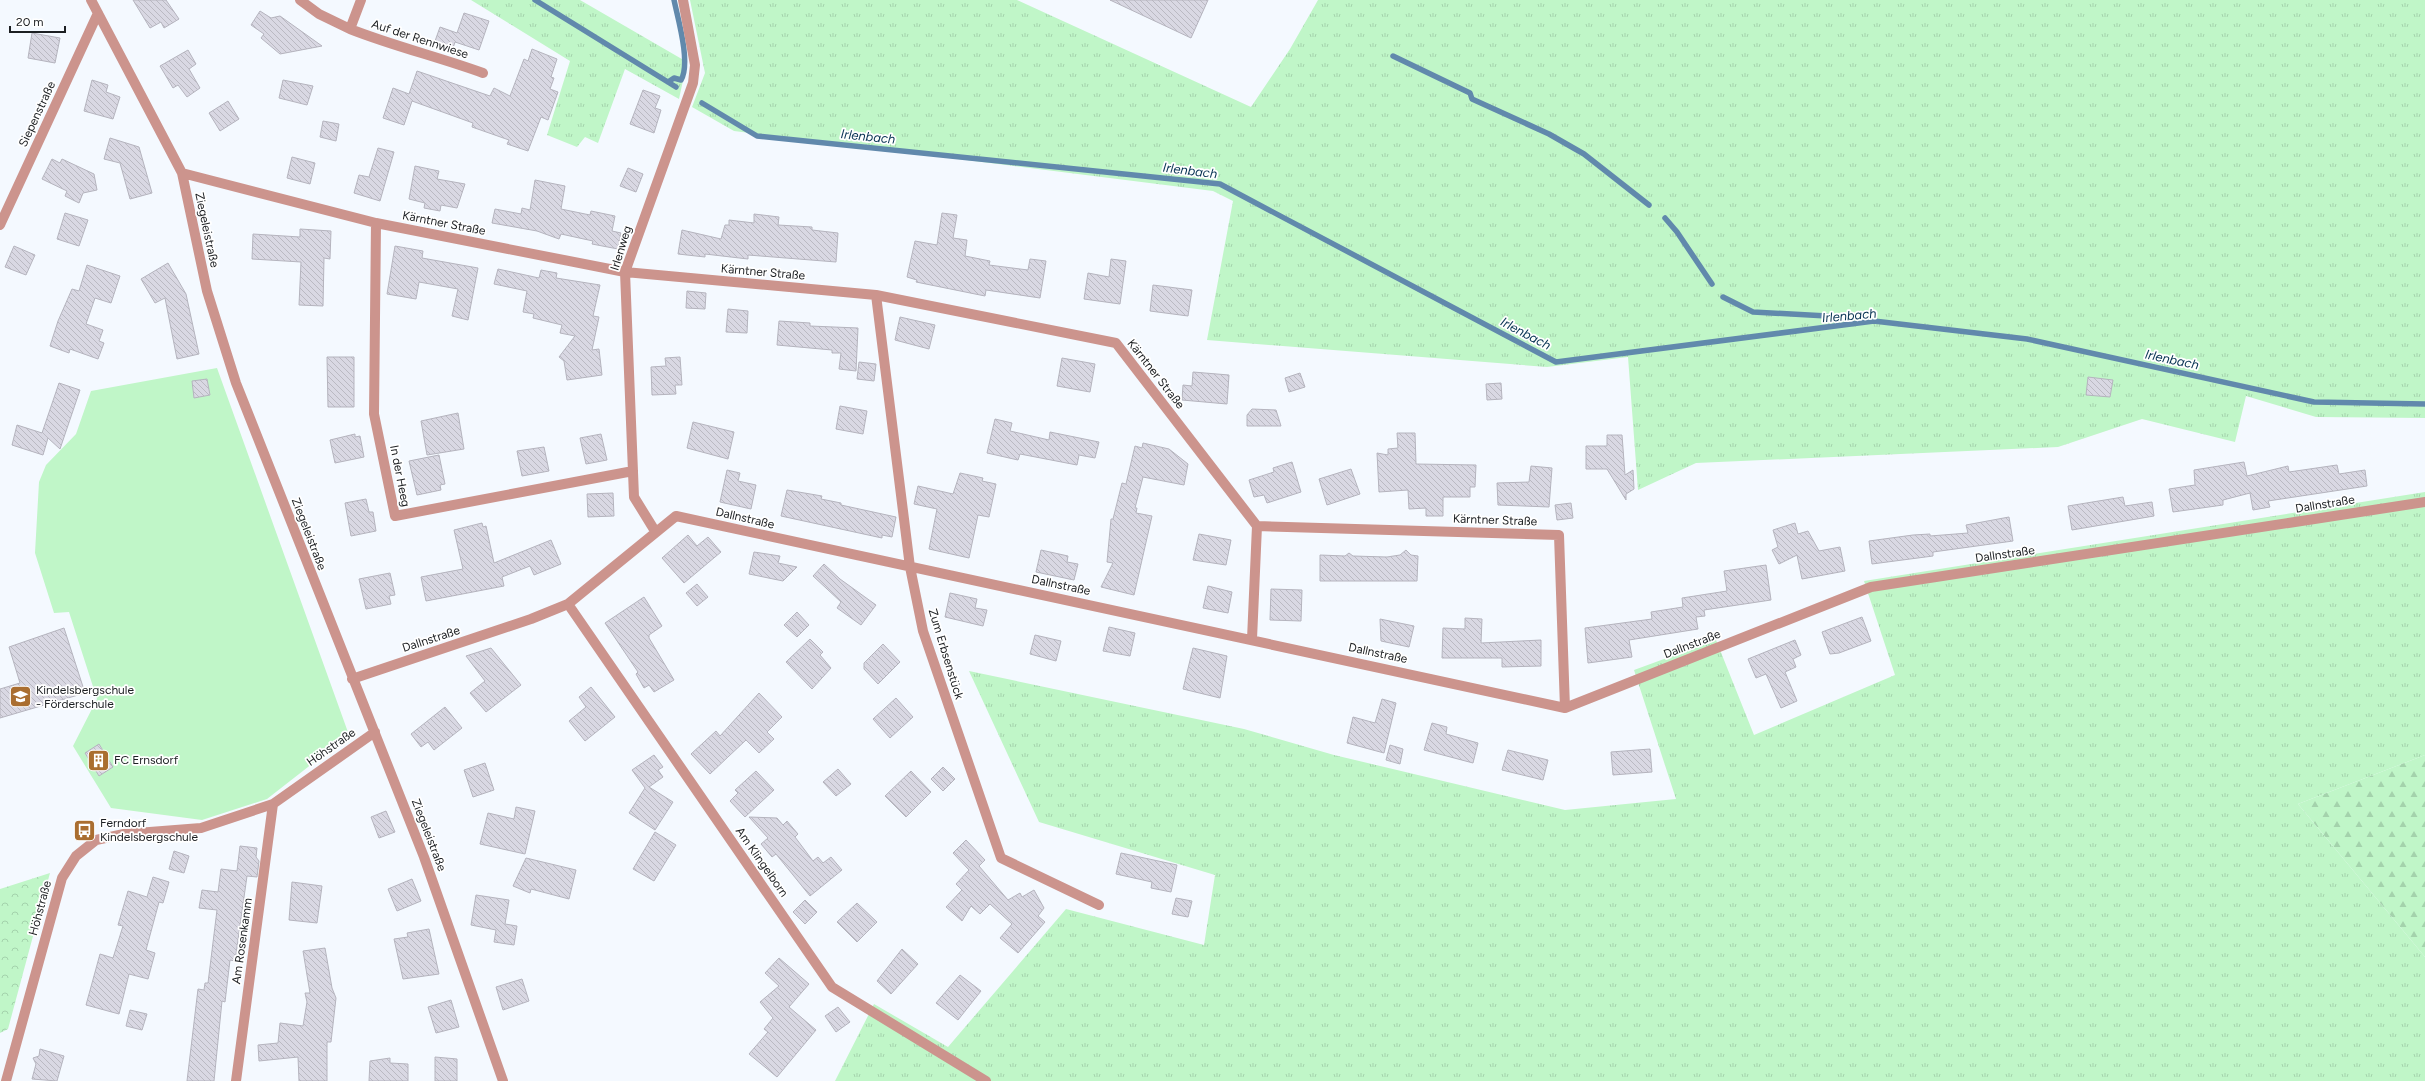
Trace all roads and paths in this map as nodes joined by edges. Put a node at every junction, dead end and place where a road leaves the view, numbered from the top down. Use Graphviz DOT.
graph roads {
  1 [pos="91,0"];
  2 [pos="300,0"];
  3 [pos="361,0"];
  4 [pos="683,0"];
  5 [pos="98,13"];
  6 [pos="350,29"];
  7 [pos="483,73"];
  8 [pos="182,173"];
  9 [pos="376,223"];
  10 [pos="0,225"];
  11 [pos="625,272"];
  12 [pos="876,295"];
  13 [pos="633,471"];
  14 [pos="2425,502"];
  15 [pos="1257,526"];
  16 [pos="655,531"];
  17 [pos="910,568"];
  18 [pos="568,604"];
  19 [pos="1252,639"];
  20 [pos="352,678"];
  21 [pos="1564,708"];
  22 [pos="374,732"];
  23 [pos="273,804"];
  24 [pos="1099,905"];
  25 [pos="6,1081"];
  26 [pos="236,1081"];
  27 [pos="503,1081"];
  28 [pos="986,1081"];
  1 -- 5 [label="street, Ziegeleistraße"];
  2 -- 6 [label="street, Auf der Rennwiese"];
  3 -- 6 [label="street"];
  4 -- 11 [label="street, Irlenweg"];
  5 -- 8 [label="street, Ziegeleistraße"];
  5 -- 10 [label="street, Siepenstraße"];
  6 -- 7 [label="street, Auf der Rennwiese"];
  8 -- 9 [label="street, Kärntner Straße"];
  8 -- 20 [label="street, Ziegeleistraße"];
  9 -- 11 [label="street, Kärntner Straße"];
  9 -- 13 [label="street, In der Heeg"];
  11 -- 12 [label="street, Kärntner Straße"];
  11 -- 13 [label="street, Irlenweg"];
  12 -- 15 [label="street, Kärntner Straße"];
  12 -- 17 [label="street, Zum Erbsenstück"];
  13 -- 16 [label="street, Irlenweg"];
  14 -- 21 [label="street, Dallnstraße"];
  15 -- 19 [label="street"];
  15 -- 21 [label="street, Kärntner Straße"];
  16 -- 17 [label="street, Dallnstraße"];
  16 -- 18 [label="street, Dallnstraße"];
  17 -- 19 [label="street, Dallnstraße"];
  17 -- 24 [label="street, Zum Erbsenstück"];
  18 -- 20 [label="street, Dallnstraße"];
  18 -- 28 [label="street, Am Klingelborn"];
  19 -- 21 [label="street, Dallnstraße"];
  20 -- 22 [label="street, Ziegeleistraße"];
  22 -- 23 [label="street, Höhstraße"];
  22 -- 27 [label="street, Ziegeleistraße"];
  23 -- 25 [label="street, Höhstraße"];
  23 -- 26 [label="street, Am Rosenkamm"];
}
